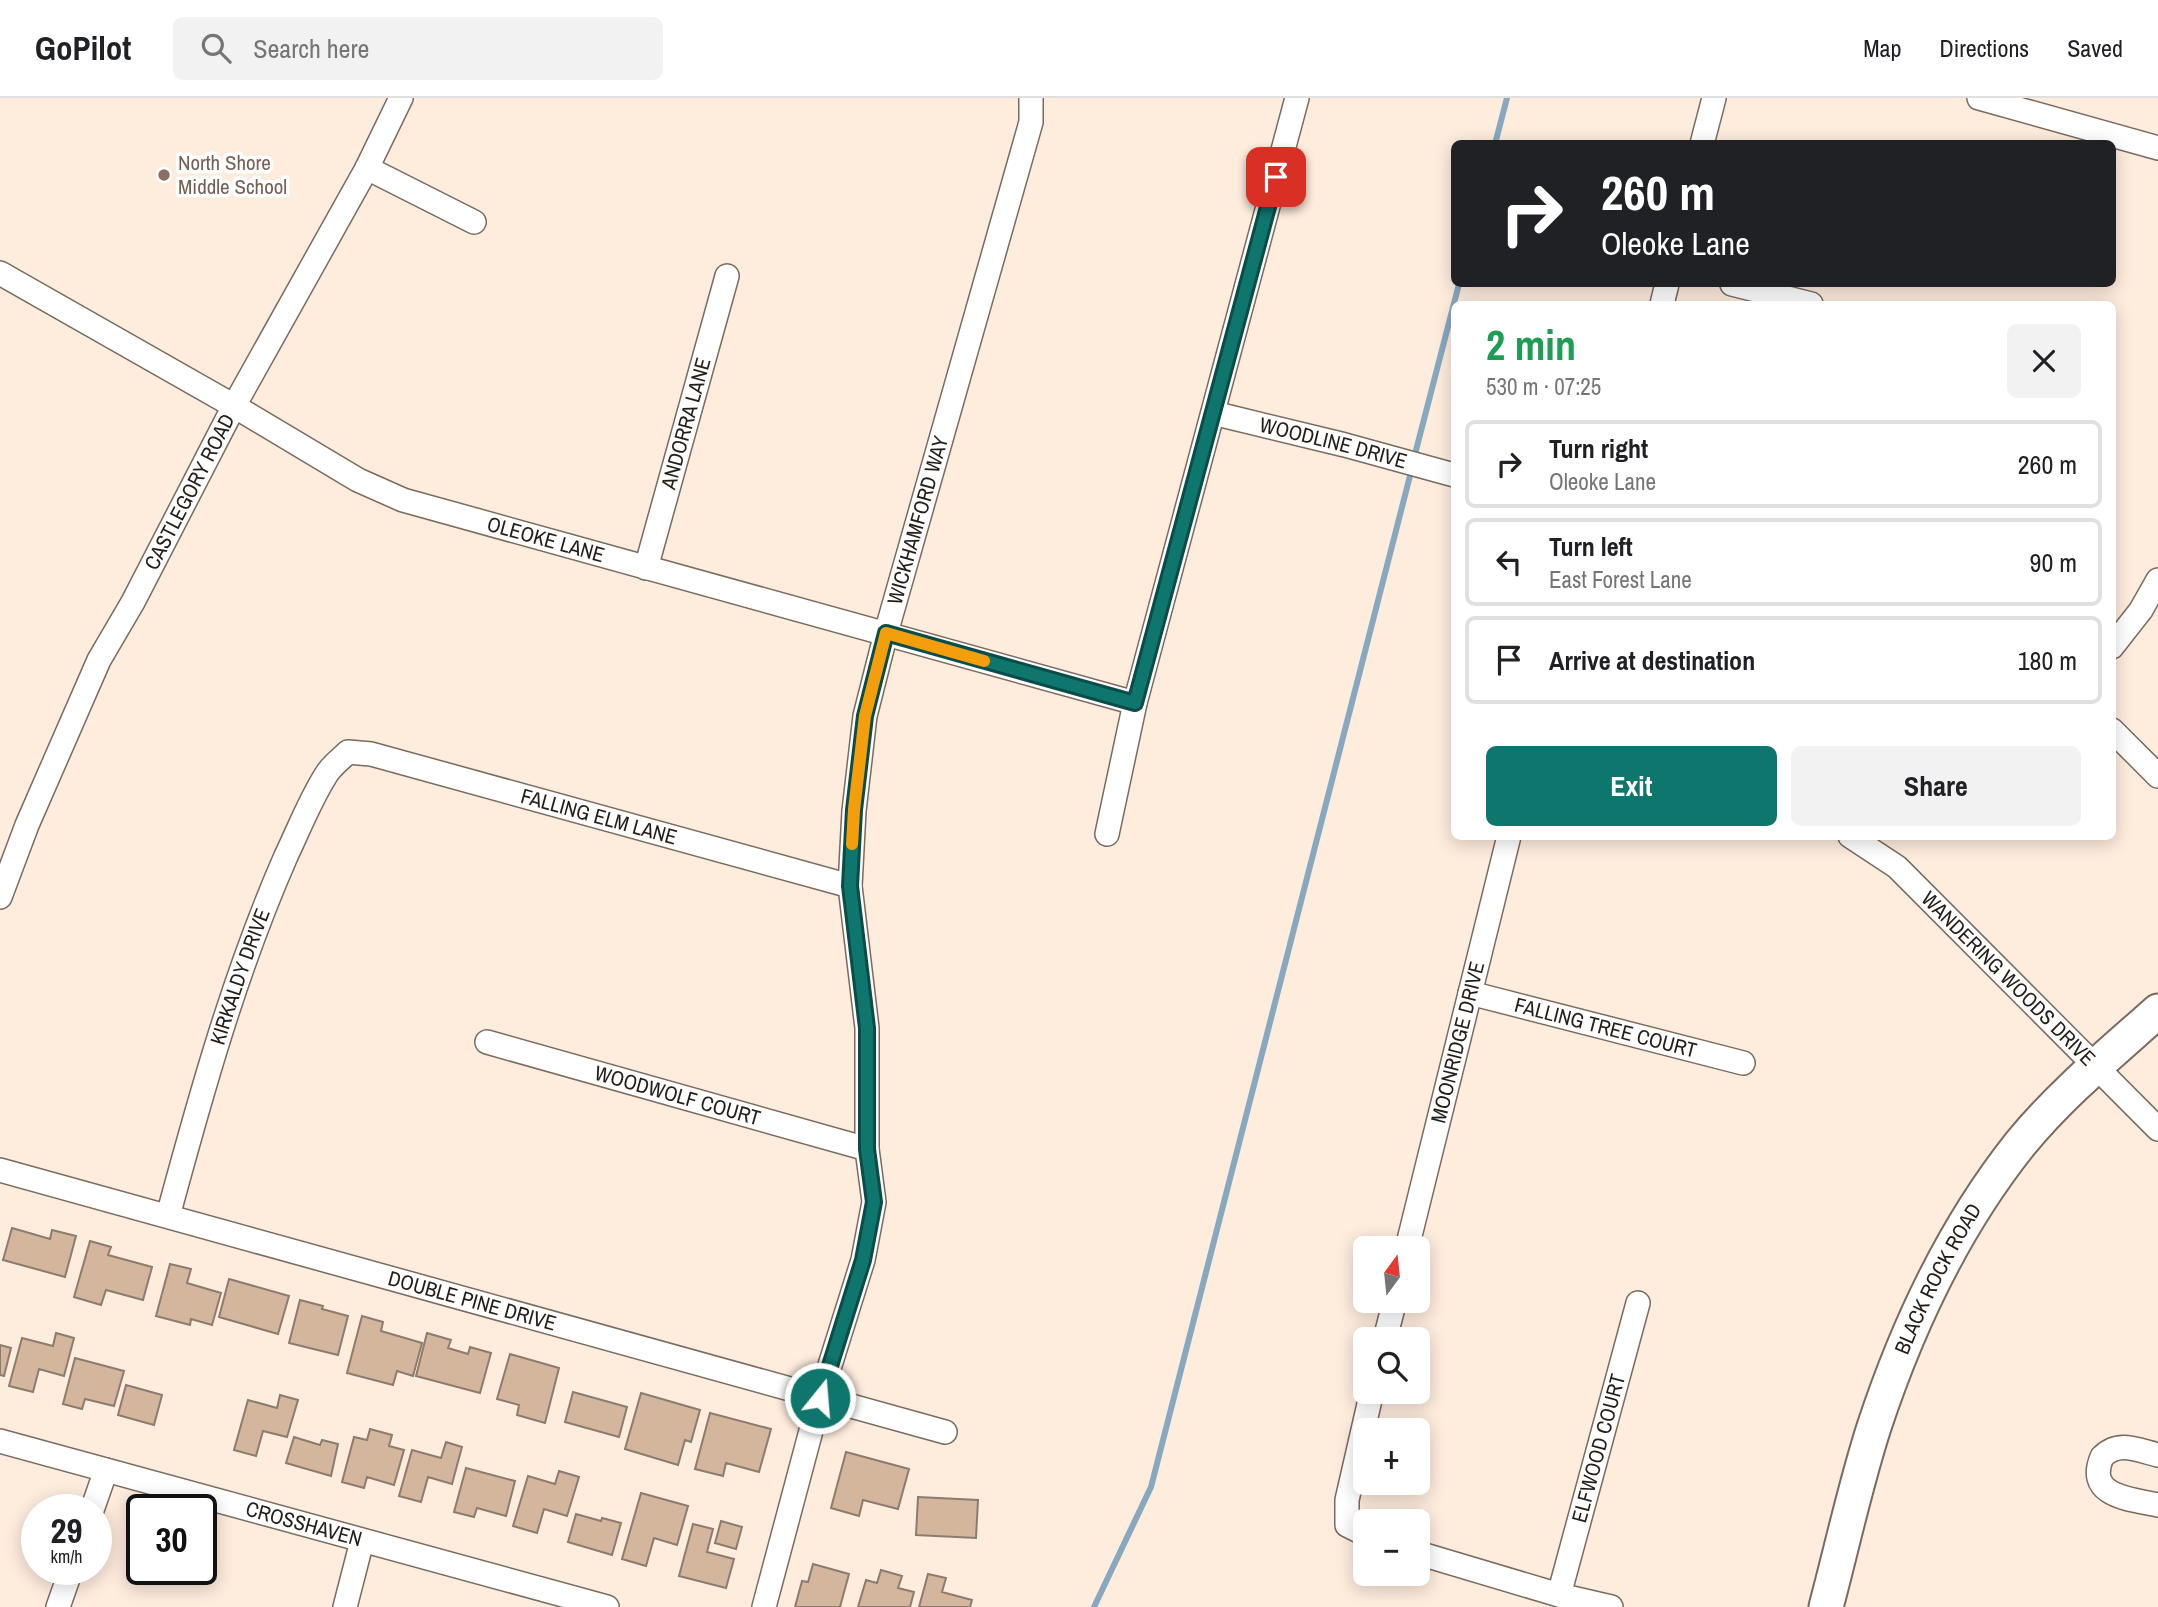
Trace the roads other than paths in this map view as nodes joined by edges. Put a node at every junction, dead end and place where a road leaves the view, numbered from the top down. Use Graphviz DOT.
graph roads {
  1 [pos="401,98"];
  2 [pos="1031,98"];
  3 [pos="1297,98"];
  4 [pos="1714,98"];
  5 [pos="1979,98"];
  6 [pos="1703,140"];
  7 [pos="2158,148"];
  8 [pos="367,168"];
  9 [pos="474,222"];
  10 [pos="0,273"];
  11 [pos="727,276"];
  12 [pos="1744,287"];
  13 [pos="1799,301"];
  14 [pos="234,406"];
  15 [pos="1213,413"];
  16 [pos="1451,474"];
  17 [pos="646,568"];
  18 [pos="2158,580"];
  19 [pos="886,633"];
  20 [pos="2116,642"];
  21 [pos="1135,703"];
  22 [pos="2116,734"];
  23 [pos="348,752"];
  24 [pos="2158,776"];
  25 [pos="1107,834"];
  26 [pos="1508,840"];
  27 [pos="1856,840"];
  28 [pos="850,886"];
  29 [pos="0,897"];
  30 [pos="1470,993"];
  31 [pos="2158,1011"];
  32 [pos="487,1042"];
  33 [pos="1743,1063"];
  34 [pos="2097,1065"];
  35 [pos="2158,1129"];
  36 [pos="867,1149"];
  37 [pos="0,1170"];
  38 [pos="168,1216"];
  39 [pos="1411,1236"];
  40 [pos="1638,1303"];
  41 [pos="820,1398"];
  42 [pos="1370,1404"];
  43 [pos="945,1432"];
  44 [pos="0,1441"];
  45 [pos="2158,1455"];
  46 [pos="106,1470"];
  47 [pos="98,1494"];
  48 [pos="2158,1505"];
  49 [pos="1354,1509"];
  50 [pos="362,1541"];
  51 [pos="1430,1557"];
  52 [pos="66,1585"];
  53 [pos="1559,1595"];
  54 [pos="58,1607"];
  55 [pos="345,1607"];
  56 [pos="607,1607"];
  57 [pos="764,1607"];
  58 [pos="1611,1607"];
  59 [pos="1826,1607"];
  1 -- 8 [label="street, CASTLEGORY ROAD"];
  2 -- 19 [label="street, WICKHAMFORD WAY"];
  3 -- 15 [label="street"];
  4 -- 6 [label="street"];
  5 -- 7 [label="street"];
  8 -- 9 [label="street"];
  8 -- 14 [label="street, CASTLEGORY ROAD"];
  10 -- 14 [label="street, OLEOKE LANE"];
  11 -- 17 [label="street, ANDORRA LANE"];
  12 -- 13 [label="street"];
  14 -- 17 [label="street, OLEOKE LANE"];
  14 -- 29 [label="street, CASTLEGORY ROAD"];
  15 -- 16 [label="street, WOODLINE DRIVE"];
  15 -- 21 [label="street"];
  17 -- 19 [label="street, OLEOKE LANE"];
  18 -- 20 [label="street"];
  19 -- 21 [label="street, OLEOKE LANE"];
  19 -- 28 [label="street, WICKHAMFORD WAY"];
  21 -- 25 [label="street"];
  22 -- 24 [label="street"];
  23 -- 28 [label="street, FALLING ELM LANE"];
  23 -- 38 [label="street, KIRKALDY DRIVE"];
  26 -- 30 [label="street, MOONRIDGE DRIVE"];
  27 -- 34 [label="street, WANDERING WOODS DRIVE"];
  28 -- 36 [label="street, WICKHAMFORD WAY"];
  30 -- 33 [label="street, FALLING TREE COURT"];
  30 -- 39 [label="street, MOONRIDGE DRIVE"];
  31 -- 34 [label="street, BLACK ROCK ROAD"];
  32 -- 36 [label="street, WOODWOLF COURT"];
  34 -- 35 [label="street, WANDERING WOODS DRIVE"];
  34 -- 59 [label="street, BLACK ROCK ROAD"];
  36 -- 41 [label="street, WICKHAMFORD WAY"];
  37 -- 38 [label="street, DOUBLE PINE DRIVE"];
  38 -- 41 [label="street, DOUBLE PINE DRIVE"];
  40 -- 53 [label="street, ELFWOOD COURT"];
  41 -- 43 [label="street, DOUBLE PINE DRIVE"];
  41 -- 57 [label="street, WICKHAMFORD WAY"];
  42 -- 49 [label="street"];
  44 -- 46 [label="street, CROSSHAVEN"];
  45 -- 48 [label="street"];
  46 -- 47 [label="street"];
  46 -- 50 [label="street, CROSSHAVEN"];
  50 -- 55 [label="street"];
  50 -- 56 [label="street, CROSSHAVEN"];
  51 -- 53 [label="street"];
  52 -- 54 [label="street"];
  53 -- 58 [label="street"];
}
